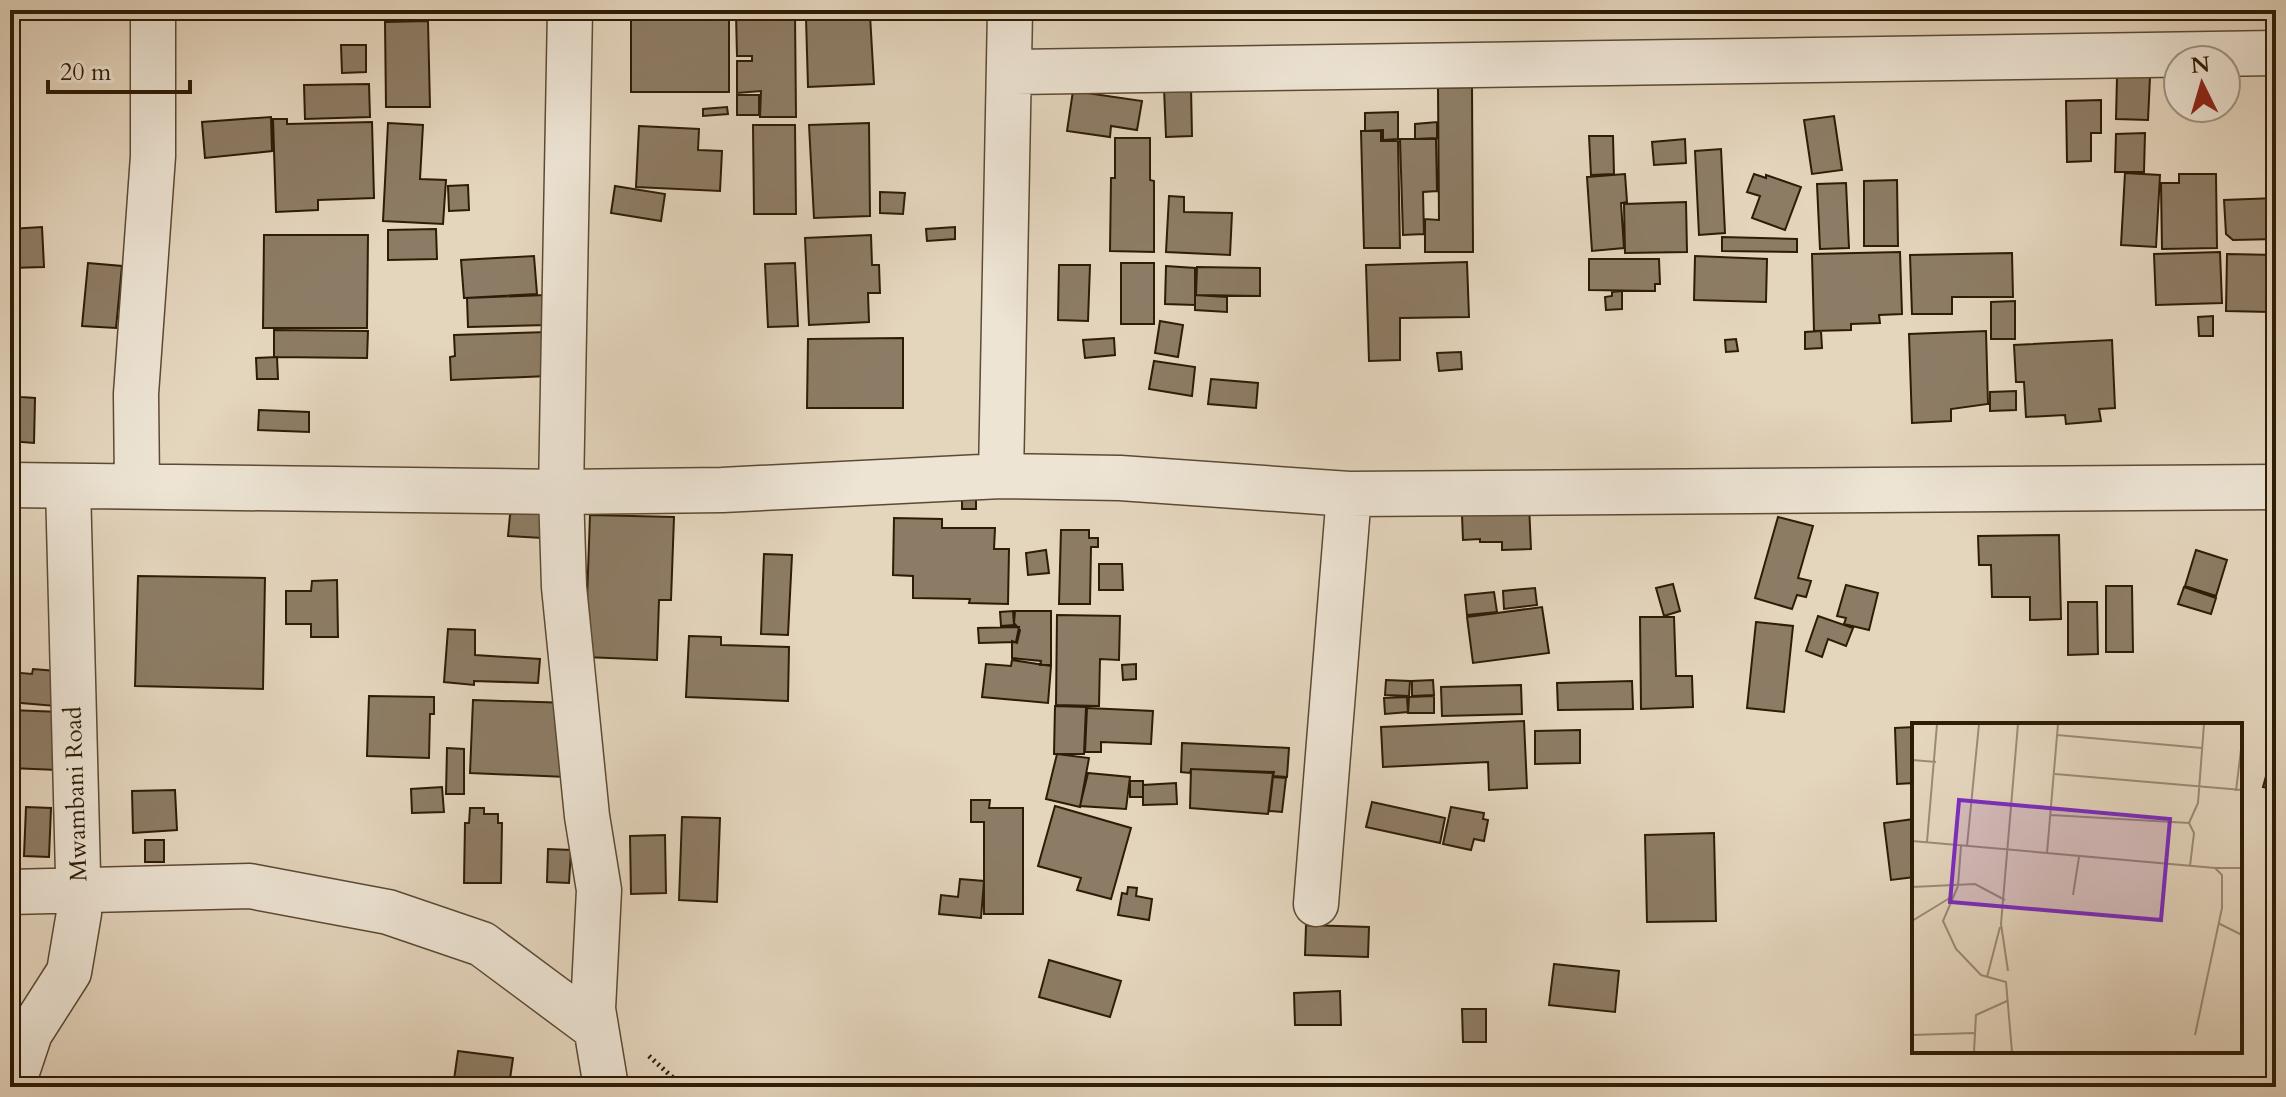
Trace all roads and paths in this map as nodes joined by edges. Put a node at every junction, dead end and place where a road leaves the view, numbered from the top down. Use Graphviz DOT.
graph roads {
  1 [pos="153,10"];
  2 [pos="570,10"];
  3 [pos="1010,10"];
  4 [pos="2276,53"];
  5 [pos="1009,72"];
  6 [pos="1001,476"];
  7 [pos="10,485"];
  8 [pos="68,486"];
  9 [pos="137,486"];
  10 [pos="2276,487"];
  11 [pos="561,492"];
  12 [pos="1349,494"];
  13 [pos="10,892"];
  14 [pos="79,901"];
  15 [pos="1316,904"];
  16 [pos="595,1028"];
  17 [pos="20,1039"];
  18 [pos="12,1087"];
  19 [pos="606,1087"];
  1 -- 9 [label="street"];
  2 -- 11 [label="street"];
  3 -- 5 [label="street"];
  4 -- 5 [label="street"];
  5 -- 6 [label="street"];
  6 -- 11 [label="street"];
  6 -- 12 [label="street"];
  7 -- 8 [label="street"];
  8 -- 9 [label="street"];
  8 -- 14 [label="street, Mwambani Road"];
  9 -- 11 [label="street"];
  10 -- 12 [label="street"];
  11 -- 16 [label="street"];
  12 -- 15 [label="street"];
  13 -- 14 [label="street"];
  14 -- 16 [label="street"];
  14 -- 17 [label="street, Mwambani Road"];
  16 -- 19 [label="street"];
  17 -- 18 [label="street, Mwambani Road"];
}
